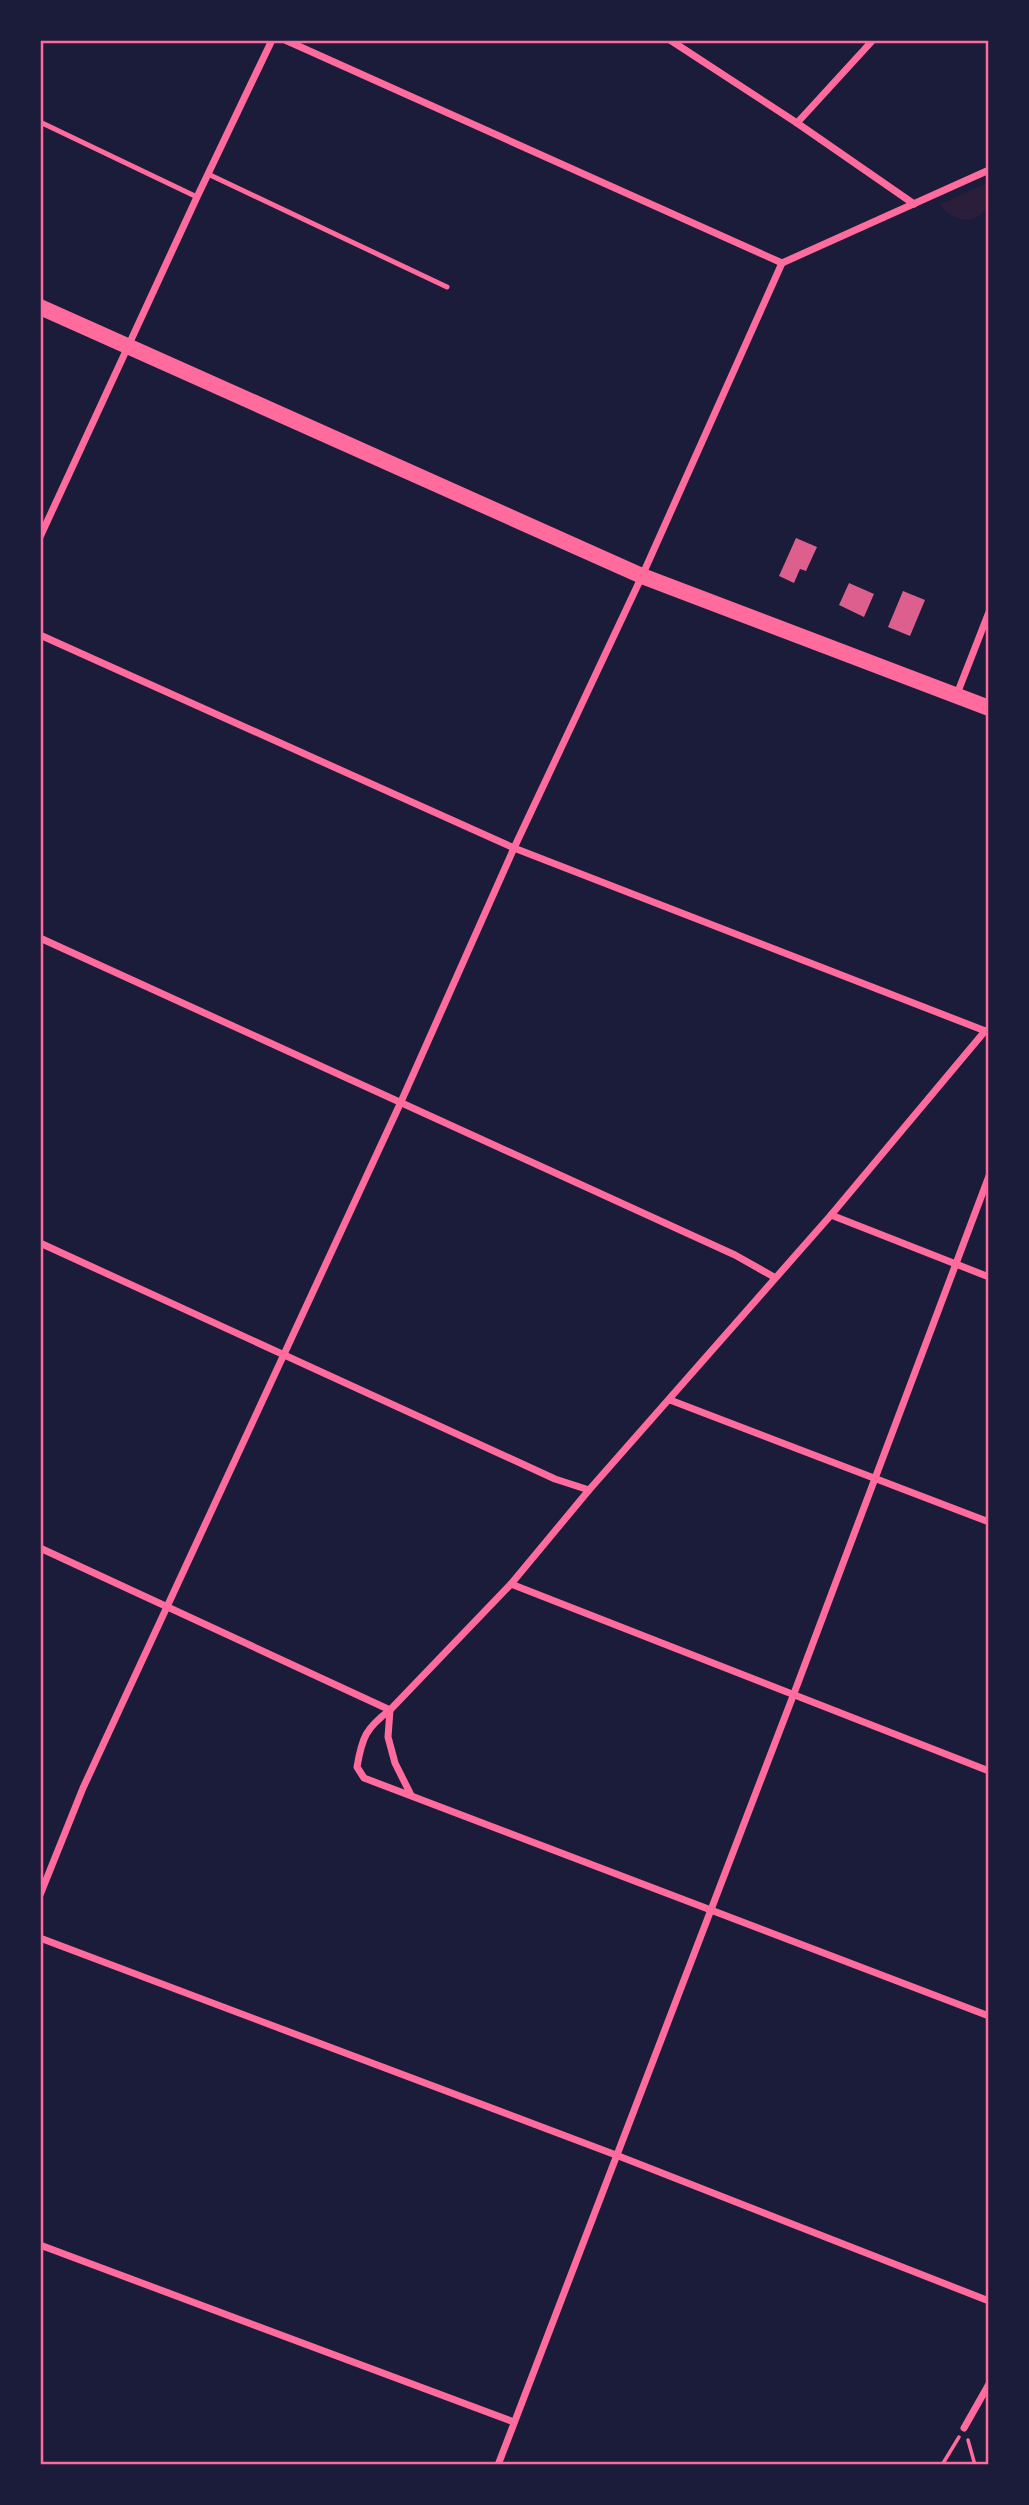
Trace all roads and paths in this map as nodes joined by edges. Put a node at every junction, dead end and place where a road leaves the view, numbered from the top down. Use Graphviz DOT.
graph roads {
  1 [pos="272,40"];
  2 [pos="285,40"];
  3 [pos="670,40"];
  4 [pos="873,40"];
  5 [pos="40,122"];
  6 [pos="797,123"];
  7 [pos="989,170"];
  8 [pos="208,174"];
  9 [pos="197,197"];
  10 [pos="914,204"];
  11 [pos="782,263"];
  12 [pos="447,287"];
  13 [pos="40,307"];
  14 [pos="128,348"];
  15 [pos="40,537"];
  16 [pos="642,576"];
  17 [pos="989,612"];
  18 [pos="40,635"];
  19 [pos="957,695"];
  20 [pos="989,708"];
  21 [pos="514,848"];
  22 [pos="40,938"];
  23 [pos="987,1032"];
  24 [pos="400,1104"];
  25 [pos="989,1176"];
  26 [pos="831,1215"];
  27 [pos="40,1243"];
  28 [pos="957,1264"];
  29 [pos="774,1277"];
  30 [pos="989,1277"];
  31 [pos="284,1354"];
  32 [pos="670,1400"];
  33 [pos="873,1478"];
  34 [pos="589,1490"];
  35 [pos="989,1522"];
  36 [pos="40,1548"];
  37 [pos="511,1584"];
  38 [pos="167,1607"];
  39 [pos="793,1696"];
  40 [pos="390,1710"];
  41 [pos="989,1771"];
  42 [pos="411,1795"];
  43 [pos="40,1895"];
  44 [pos="711,1909"];
  45 [pos="40,1938"];
  46 [pos="989,2016"];
  47 [pos="616,2155"];
  48 [pos="40,2245"];
  49 [pos="989,2301"];
  50 [pos="989,2384"];
  51 [pos="514,2422"];
  52 [pos="964,2428"];
  53 [pos="498,2465"];
  54 [pos="942,2465"];
  55 [pos="975,2465"];
  1 -- 8 [label="street"];
  2 -- 11 [label="street"];
  3 -- 6 [label="street"];
  4 -- 6 [label="street"];
  5 -- 9 [label="lane"];
  6 -- 10 [label="street"];
  7 -- 10 [label="street"];
  8 -- 9 [label="street"];
  8 -- 12 [label="lane"];
  9 -- 14 [label="street"];
  10 -- 11 [label="street"];
  11 -- 16 [label="street"];
  13 -- 14 [label="main road"];
  14 -- 15 [label="street"];
  14 -- 16 [label="main road"];
  16 -- 19 [label="main road"];
  16 -- 21 [label="street"];
  17 -- 19 [label="street"];
  18 -- 21 [label="street"];
  19 -- 20 [label="main road"];
  21 -- 23 [label="street"];
  21 -- 24 [label="street"];
  22 -- 24 [label="street"];
  23 -- 26 [label="street"];
  24 -- 29 [label="street"];
  24 -- 31 [label="street"];
  25 -- 28 [label="street"];
  26 -- 28 [label="street"];
  26 -- 29 [label="street"];
  27 -- 31 [label="street"];
  28 -- 30 [label="street"];
  28 -- 33 [label="street"];
  29 -- 32 [label="street"];
  31 -- 34 [label="street"];
  31 -- 38 [label="street"];
  32 -- 33 [label="street"];
  32 -- 34 [label="street"];
  33 -- 35 [label="street"];
  33 -- 39 [label="street"];
  34 -- 37 [label="street"];
  36 -- 38 [label="street"];
  37 -- 39 [label="street"];
  37 -- 40 [label="street"];
  38 -- 40 [label="street"];
  38 -- 43 [label="street"];
  39 -- 41 [label="street"];
  39 -- 44 [label="street"];
  40 -- 42 [label="street"];
  40 -- 42 [label="street"];
  42 -- 44 [label="street"];
  44 -- 46 [label="street"];
  44 -- 47 [label="street"];
  45 -- 47 [label="street"];
  47 -- 49 [label="street"];
  47 -- 51 [label="street"];
  48 -- 51 [label="street"];
  50 -- 52 [label="street"];
  51 -- 53 [label="street"];
  52 -- 54 [label="path"];
  52 -- 55 [label="path"];
}
